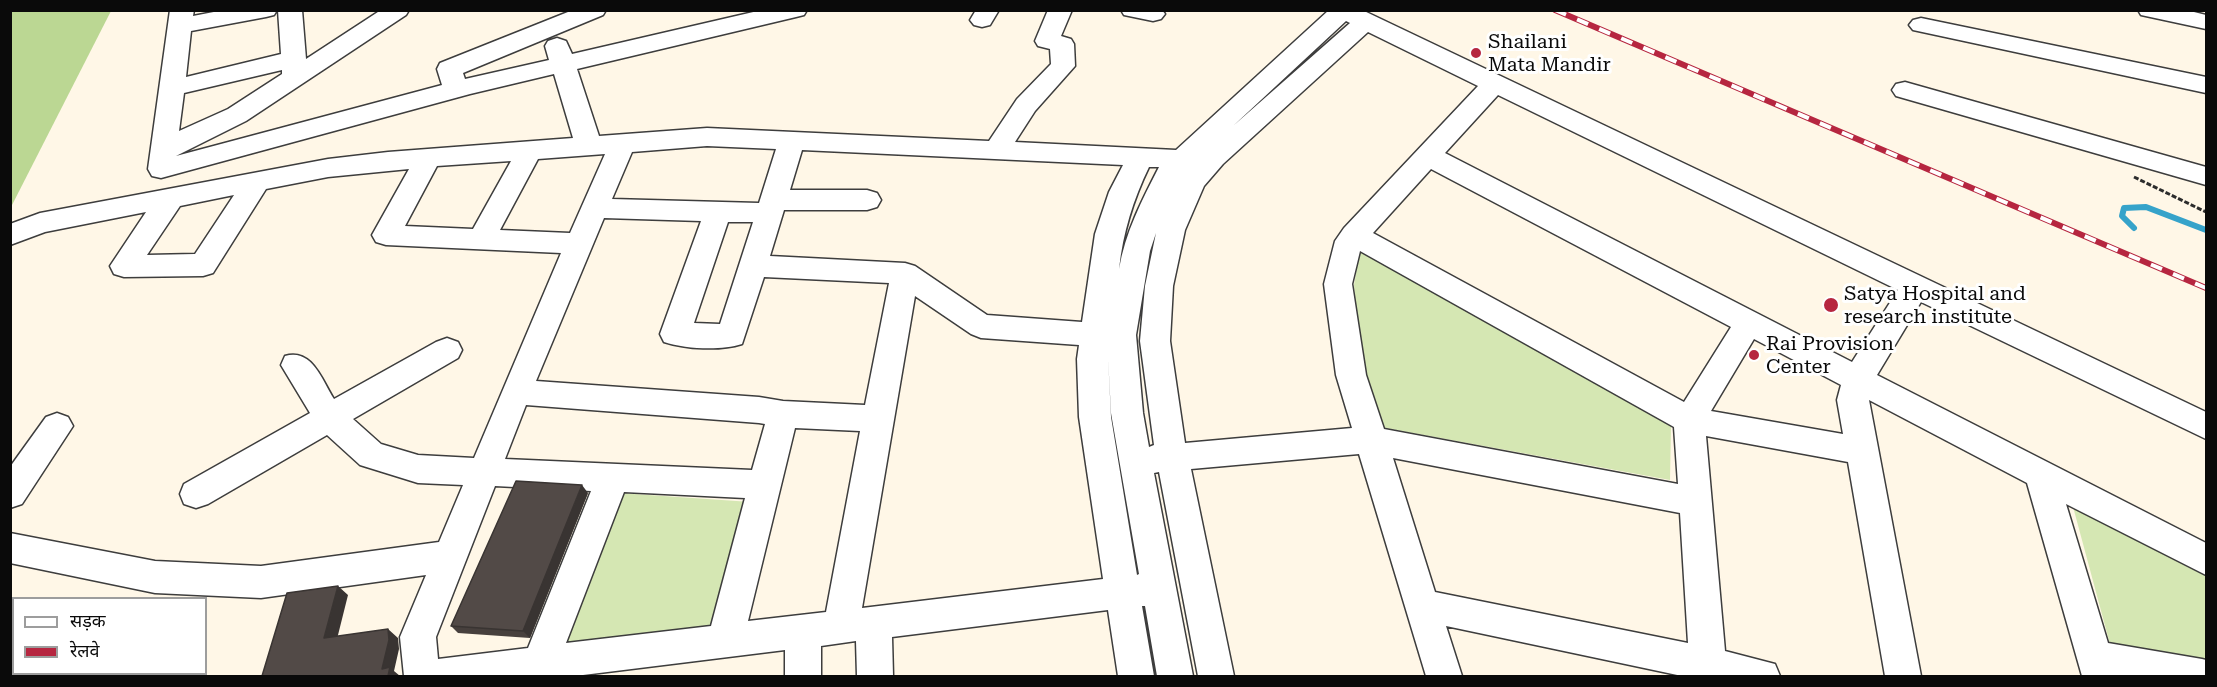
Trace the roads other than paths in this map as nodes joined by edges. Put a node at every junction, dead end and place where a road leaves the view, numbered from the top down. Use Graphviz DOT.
graph roads {
  1 [pos="266,10"];
  2 [pos="290,10"];
  3 [pos="398,10"];
  4 [pos="595,10"];
  5 [pos="796,10"];
  6 [pos="1060,10"];
  7 [pos="2149,10"];
  8 [pos="1351,14"];
  9 [pos="181,18"];
  10 [pos="2206,22"];
  11 [pos="1921,25"];
  12 [pos="552,28"];
  13 [pos="563,64"];
  14 [pos="294,69"];
  15 [pos="1495,83"];
  16 [pos="2206,85"];
  17 [pos="172,88"];
  18 [pos="456,90"];
  19 [pos="1905,90"];
  20 [pos="792,141"];
  21 [pos="623,143"];
  22 [pos="589,146"];
  23 [pos="530,150"];
  24 [pos="996,151"];
  25 [pos="1428,156"];
  26 [pos="428,158"];
  27 [pos="1140,158"];
  28 [pos="162,159"];
  29 [pos="1182,159"];
  30 [pos="2206,176"];
  31 [pos="258,182"];
  32 [pos="164,200"];
  33 [pos="867,200"];
  34 [pos="772,207"];
  35 [pos="595,208"];
  36 [pos="718,212"];
  37 [pos="10,235"];
  38 [pos="1354,235"];
  39 [pos="481,239"];
  40 [pos="579,244"];
  41 [pos="754,266"];
  42 [pos="905,274"];
  43 [pos="1916,286"];
  44 [pos="1749,323"];
  45 [pos="1095,335"];
  46 [pos="447,350"];
  47 [pos="296,365"];
  48 [pos="1858,379"];
  49 [pos="516,392"];
  50 [pos="783,414"];
  51 [pos="329,417"];
  52 [pos="878,419"];
  53 [pos="1689,420"];
  54 [pos="57,426"];
  55 [pos="2206,426"];
  56 [pos="1371,440"];
  57 [pos="1862,451"];
  58 [pos="1135,459"];
  59 [pos="1173,459"];
  60 [pos="484,473"];
  61 [pos="2041,474"];
  62 [pos="613,478"];
  63 [pos="765,484"];
  64 [pos="10,494"];
  65 [pos="196,494"];
  66 [pos="1695,502"];
  67 [pos="10,548"];
  68 [pos="451,556"];
  69 [pos="2206,560"];
  70 [pos="147,588"];
  71 [pos="1158,588"];
  72 [pos="1123,593"];
  73 [pos="1422,605"];
  74 [pos="857,626"];
  75 [pos="803,632"];
  76 [pos="725,642"];
  77 [pos="540,664"];
  78 [pos="1708,665"];
  79 [pos="2097,667"];
  80 [pos="422,676"];
  81 [pos="440,676"];
  82 [pos="803,676"];
  83 [pos="874,676"];
  84 [pos="1136,676"];
  85 [pos="1174,676"];
  86 [pos="1216,676"];
  87 [pos="1444,676"];
  88 [pos="1762,676"];
  89 [pos="1904,676"];
  90 [pos="2202,676"];
  1 -- 9 [label="street"];
  2 -- 14 [label="street"];
  3 -- 14 [label="street"];
  4 -- 12 [label="street"];
  5 -- 13 [label="street"];
  6 -- 24 [label="street"];
  7 -- 10 [label="street"];
  8 -- 15 [label="street"];
  8 -- 29 [label="street"];
  8 -- 59 [label="street"];
  9 -- 17 [label="street"];
  11 -- 16 [label="street"];
  12 -- 13 [label="street"];
  12 -- 18 [label="street"];
  13 -- 18 [label="street"];
  13 -- 22 [label="street"];
  14 -- 17 [label="street"];
  14 -- 28 [label="street"];
  15 -- 25 [label="street"];
  15 -- 43 [label="street"];
  17 -- 28 [label="street"];
  18 -- 28 [label="street"];
  19 -- 30 [label="street"];
  20 -- 21 [label="street"];
  20 -- 24 [label="street"];
  20 -- 34 [label="street"];
  21 -- 22 [label="street"];
  21 -- 35 [label="street"];
  22 -- 23 [label="street"];
  23 -- 26 [label="street"];
  23 -- 39 [label="street"];
  24 -- 27 [label="street"];
  25 -- 38 [label="street"];
  25 -- 44 [label="street"];
  26 -- 31 [label="street"];
  26 -- 39 [label="street"];
  27 -- 29 [label="street"];
  27 -- 45 [label="street"];
  28 -- 32 [label="street"];
  29 -- 58 [label="street"];
  31 -- 32 [label="street"];
  31 -- 32 [label="street"];
  32 -- 37 [label="street"];
  33 -- 34 [label="street"];
  34 -- 36 [label="street"];
  34 -- 41 [label="street"];
  35 -- 36 [label="street"];
  35 -- 40 [label="street"];
  36 -- 41 [label="street"];
  38 -- 53 [label="street"];
  38 -- 56 [label="street"];
  39 -- 40 [label="street"];
  40 -- 49 [label="street"];
  41 -- 42 [label="street"];
  42 -- 45 [label="street"];
  42 -- 52 [label="street"];
  43 -- 48 [label="street"];
  43 -- 55 [label="street"];
  44 -- 48 [label="street"];
  44 -- 53 [label="street"];
  45 -- 72 [label="street"];
  46 -- 51 [label="street"];
  47 -- 51 [label="street"];
  48 -- 57 [label="street"];
  48 -- 61 [label="street"];
  49 -- 50 [label="street"];
  49 -- 60 [label="street"];
  50 -- 52 [label="street"];
  50 -- 63 [label="street"];
  51 -- 60 [label="street"];
  51 -- 65 [label="street"];
  52 -- 74 [label="street"];
  53 -- 57 [label="street"];
  53 -- 66 [label="street"];
  54 -- 64 [label="street"];
  56 -- 59 [label="street"];
  56 -- 66 [label="street"];
  56 -- 73 [label="street"];
  57 -- 89 [label="street"];
  58 -- 59 [label="street"];
  58 -- 71 [label="street"];
  59 -- 86 [label="street"];
  60 -- 62 [label="street"];
  60 -- 68 [label="street"];
  61 -- 69 [label="street"];
  61 -- 79 [label="street"];
  62 -- 63 [label="street"];
  62 -- 77 [label="street"];
  63 -- 76 [label="street"];
  66 -- 78 [label="street"];
  67 -- 70 [label="street"];
  68 -- 70 [label="street"];
  68 -- 80 [label="street"];
  71 -- 72 [label="street"];
  71 -- 85 [label="street"];
  72 -- 74 [label="street"];
  72 -- 84 [label="street"];
  73 -- 78 [label="street"];
  73 -- 87 [label="street"];
  74 -- 75 [label="street"];
  74 -- 83 [label="street"];
  75 -- 76 [label="street"];
  75 -- 82 [label="street"];
  76 -- 77 [label="street"];
  77 -- 81 [label="street"];
  78 -- 88 [label="street"];
  79 -- 90 [label="street"];
}
